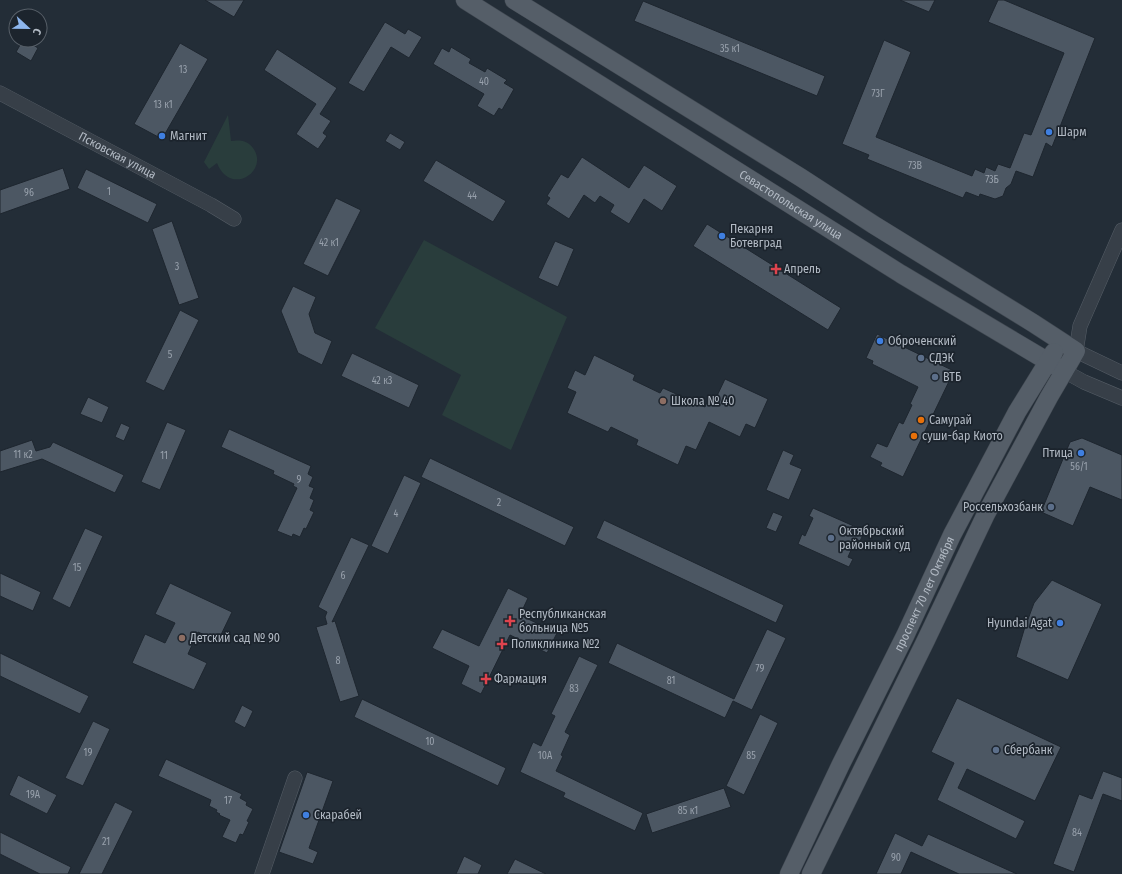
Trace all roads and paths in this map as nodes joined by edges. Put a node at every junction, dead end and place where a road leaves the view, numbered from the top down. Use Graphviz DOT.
graph roads {
  1 [pos="465,0"];
  2 [pos="514,0"];
  3 [pos="0,94"];
  4 [pos="234,219"];
  5 [pos="1122,230"];
  6 [pos="1068,346"];
  7 [pos="1048,361"];
  8 [pos="1064,371"];
  9 [pos="1122,373"];
  10 [pos="1122,398"];
  11 [pos="905,636"];
  12 [pos="926,640"];
  13 [pos="838,772"];
  14 [pos="295,778"];
  15 [pos="857,781"];
  16 [pos="262,874"];
  17 [pos="789,874"];
  18 [pos="811,874"];
  1 -- 7 [label="main road, Севастопольская улица"];
  2 -- 6 [label="main road"];
  3 -- 4 [label="street, Псковская улица"];
  5 -- 6 [label="street, проспект 70 лет Октября"];
  6 -- 7 [label="main road, проспект 70 лет Октября"];
  6 -- 8 [label="main road, проспект 70 лет Октября"];
  6 -- 9 [label="street"];
  7 -- 8 [label="main road, Севастопольская улица"];
  7 -- 11 [label="main road, проспект 70 лет Октября"];
  8 -- 10 [label="street, Севастопольская улица"];
  8 -- 12 [label="main road, проспект 70 лет Октября"];
  11 -- 12 [label="main road"];
  11 -- 13 [label="main road, проспект 70 лет Октября"];
  12 -- 15 [label="main road, проспект 70 лет Октября"];
  13 -- 15 [label="main road"];
  13 -- 17 [label="main road, проспект 70 лет Октября"];
  14 -- 16 [label="street"];
  15 -- 18 [label="main road, проспект 70 лет Октября"];
}
